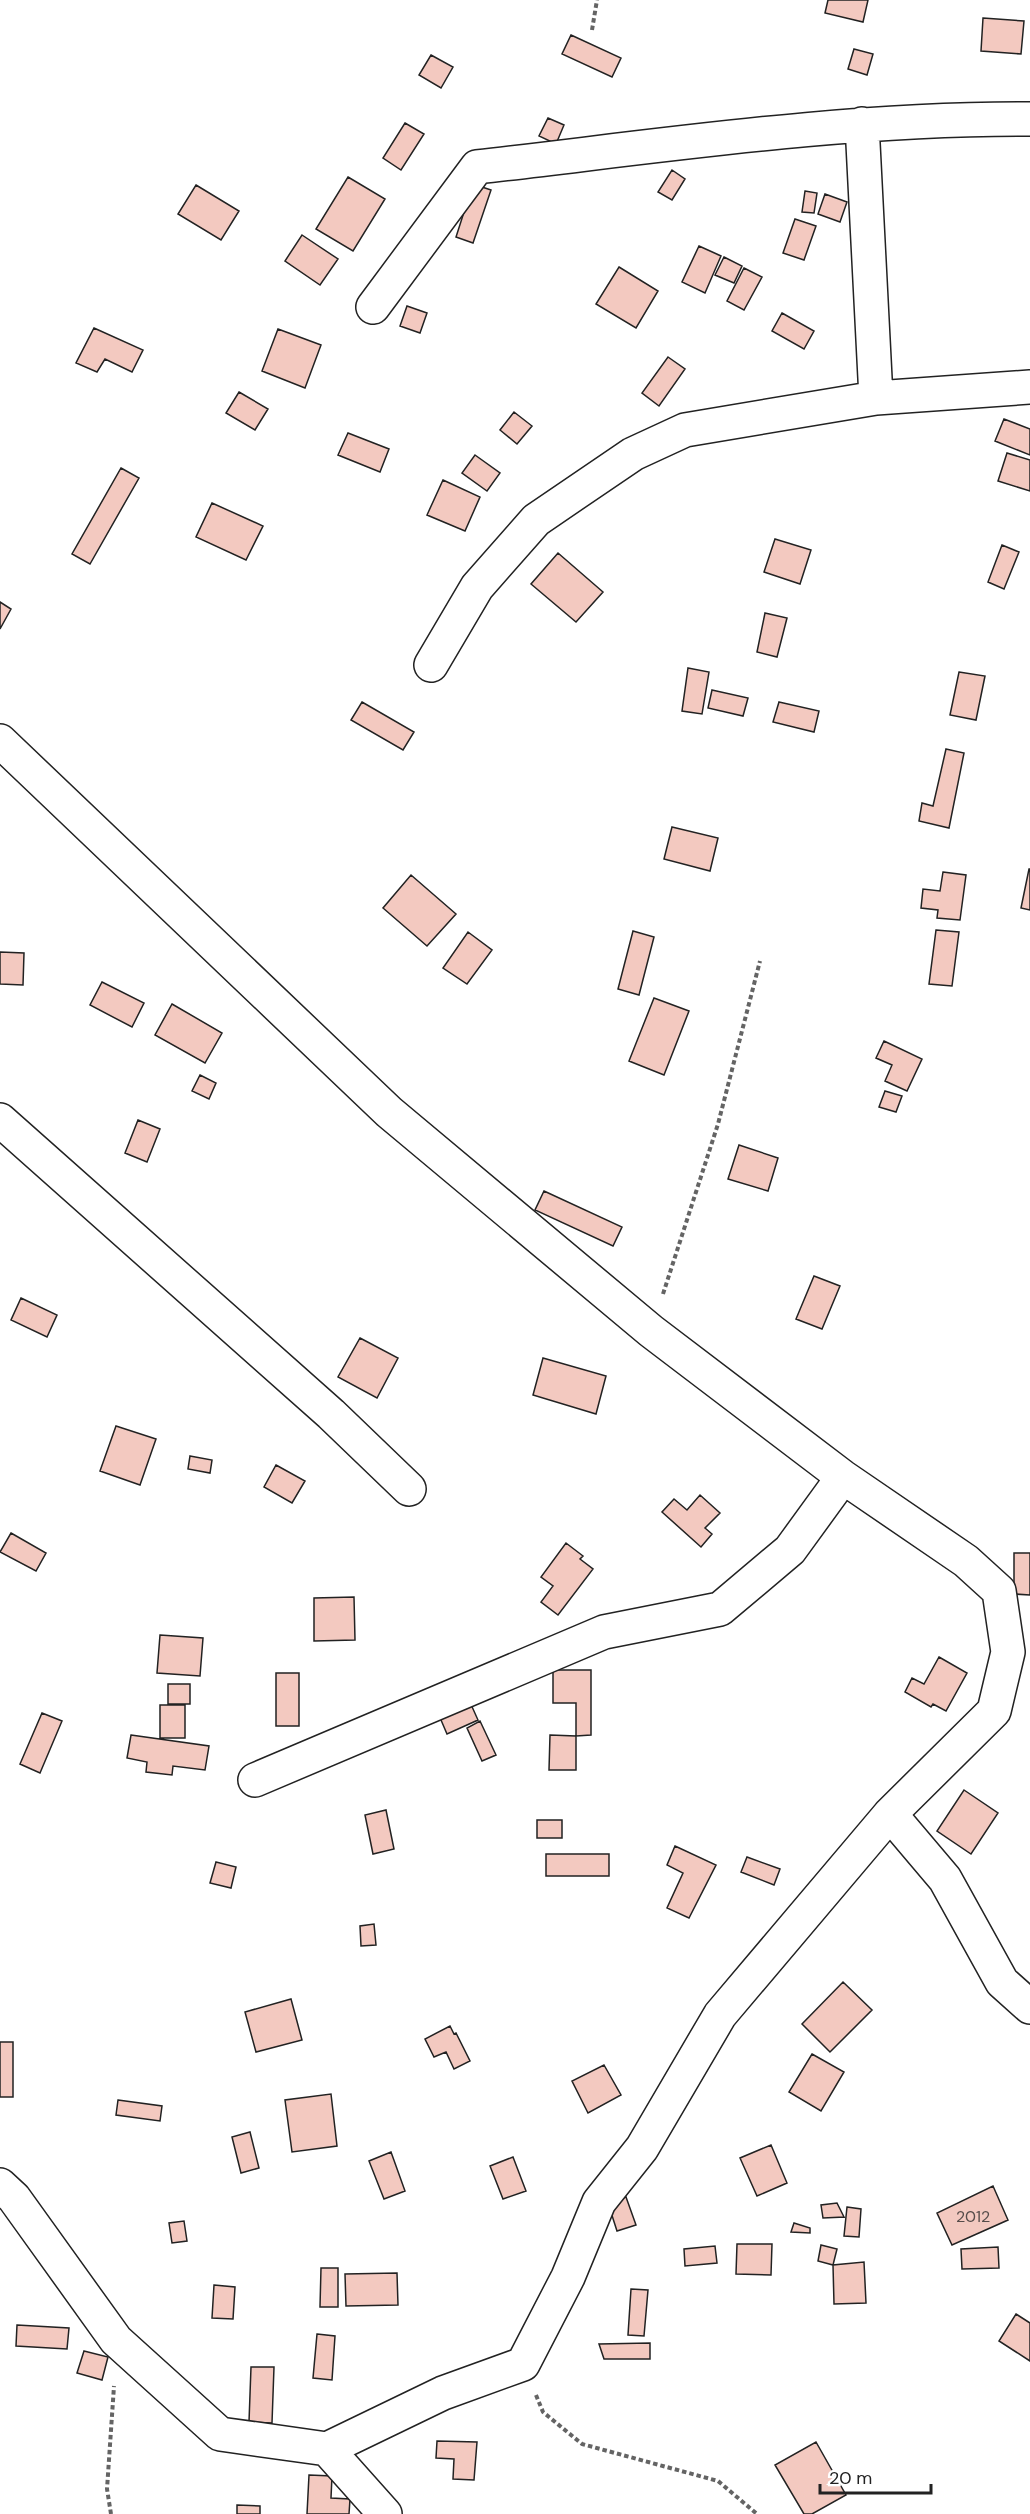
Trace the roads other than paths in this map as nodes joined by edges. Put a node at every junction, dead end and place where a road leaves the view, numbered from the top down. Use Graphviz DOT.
graph roads {
  1 [pos="1030,118"];
  2 [pos="862,124"];
  3 [pos="373,307"];
  4 [pos="1030,387"];
  5 [pos="876,398"];
  6 [pos="431,665"];
  7 [pos="0,741"];
  8 [pos="0,1120"];
  9 [pos="843,1477"];
  10 [pos="409,1489"];
  11 [pos="255,1780"];
  12 [pos="890,1814"];
  13 [pos="1030,2007"];
  14 [pos="0,2185"];
  15 [pos="327,2449"];
  16 [pos="385,2514"];
  1 -- 2 [label="street"];
  2 -- 3 [label="street"];
  2 -- 5 [label="street"];
  4 -- 5 [label="street"];
  5 -- 6 [label="street"];
  7 -- 9 [label="street"];
  8 -- 10 [label="street"];
  9 -- 11 [label="street"];
  9 -- 12 [label="street"];
  12 -- 13 [label="street"];
  12 -- 15 [label="street"];
  14 -- 15 [label="street"];
  15 -- 16 [label="street"];
}
